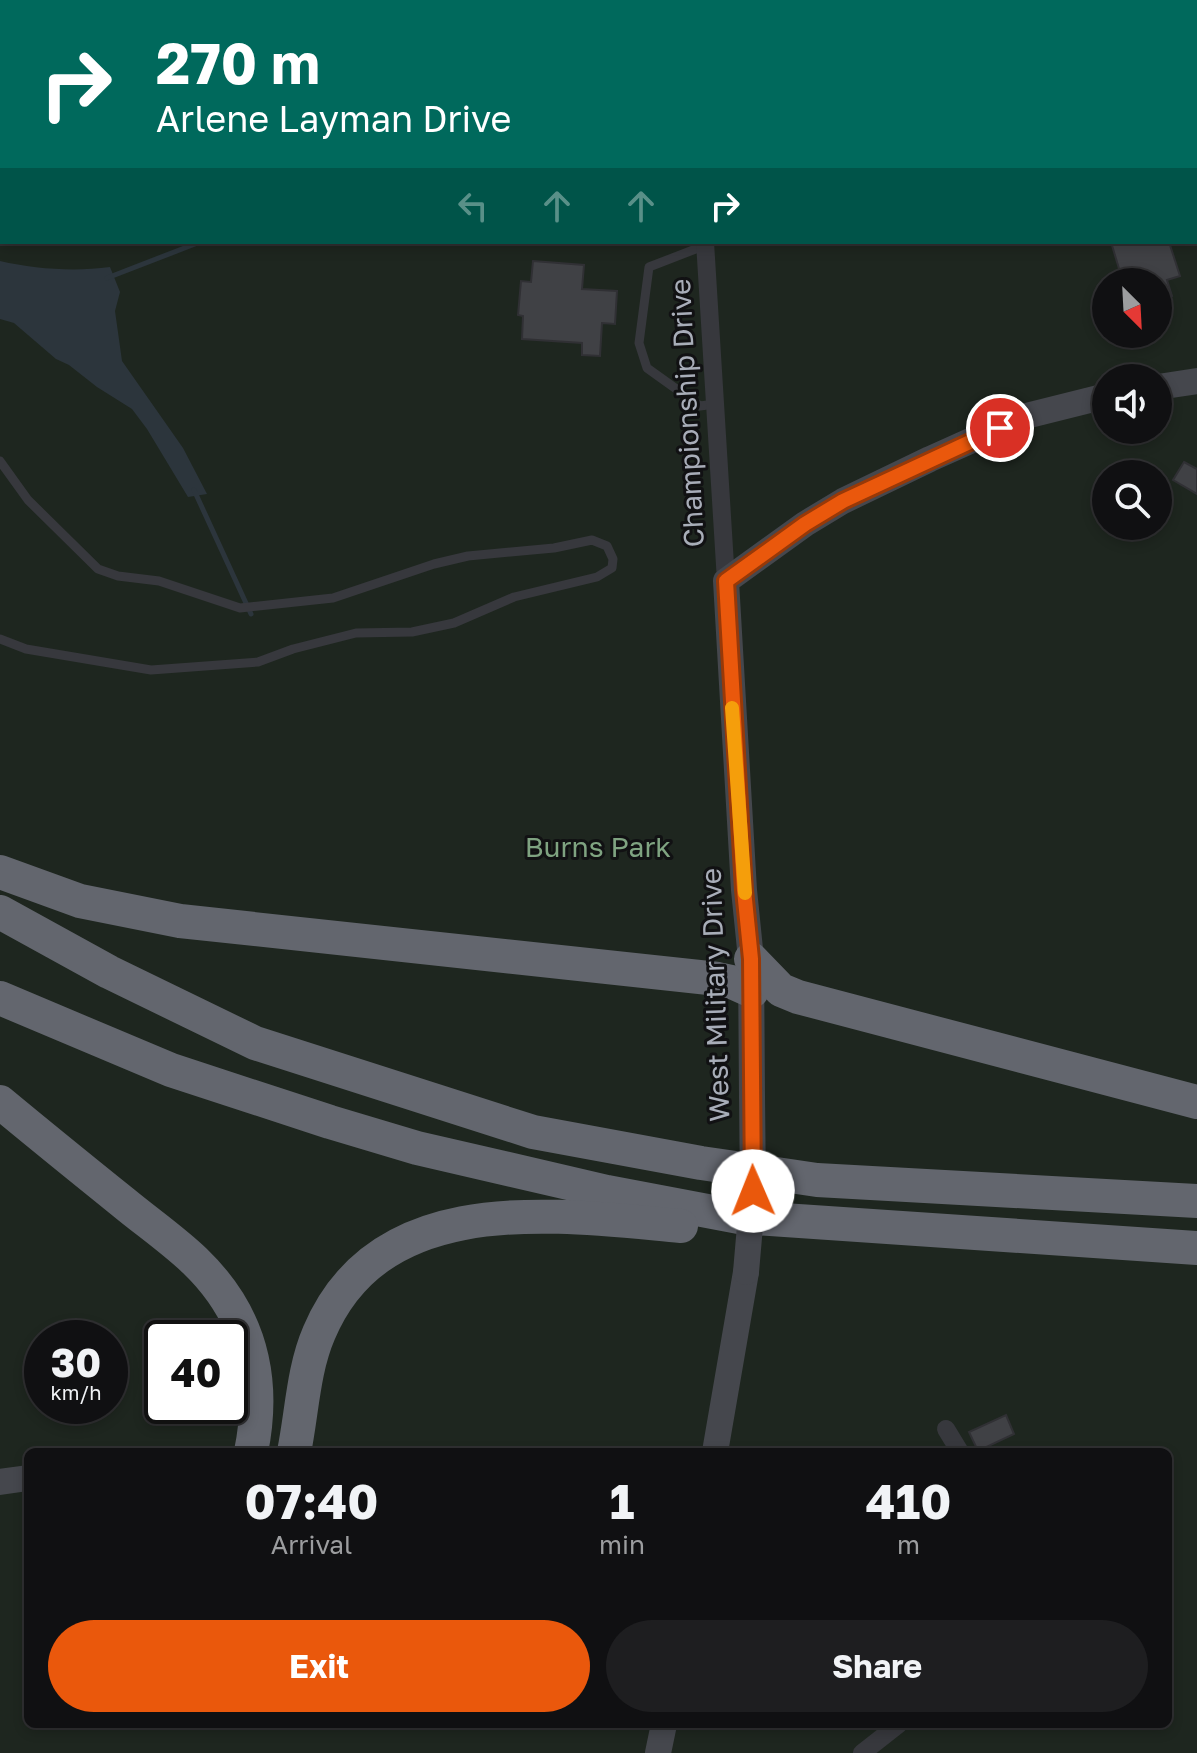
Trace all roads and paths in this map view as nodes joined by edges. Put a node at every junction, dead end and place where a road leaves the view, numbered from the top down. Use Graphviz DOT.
graph roads {
  1 [pos="706,244"];
  2 [pos="1197,381"];
  3 [pos="1172,385"];
  4 [pos="1092,399"];
  5 [pos="715,404"];
  6 [pos="0,461"];
  7 [pos="726,581"];
  8 [pos="0,639"];
  9 [pos="0,872"];
  10 [pos="0,912"];
  11 [pos="752,978"];
  12 [pos="798,997"];
  13 [pos="0,998"];
  14 [pos="0,1102"];
  15 [pos="1197,1102"];
  16 [pos="1197,1201"];
  17 [pos="739,1217"];
  18 [pos="1197,1248"];
  19 [pos="946,1429"];
  20 [pos="252,1448"];
  21 [pos="295,1448"];
  22 [pos="716,1448"];
  23 [pos="958,1448"];
  24 [pos="24,1479"];
  25 [pos="0,1482"];
  26 [pos="663,1728"];
  27 [pos="894,1728"];
  28 [pos="658,1753"];
  29 [pos="862,1753"];
  1 -- 5 [label="street, Championship Drive"];
  1 -- 5 [label="lane"];
  2 -- 3 [label="street"];
  4 -- 7 [label="street"];
  5 -- 7 [label="street, Championship Drive"];
  6 -- 8 [label="lane"];
  7 -- 11 [label="street, West Military Drive"];
  9 -- 11 [label="highway"];
  10 -- 16 [label="highway"];
  11 -- 12 [label="highway"];
  11 -- 12 [label="highway"];
  11 -- 22 [label="street, West Military Drive, bridge"];
  12 -- 15 [label="highway"];
  13 -- 17 [label="highway"];
  14 -- 20 [label="highway"];
  17 -- 18 [label="highway"];
  17 -- 21 [label="highway"];
  19 -- 23 [label="street"];
  24 -- 25 [label="street"];
  26 -- 28 [label="street"];
  27 -- 29 [label="street"];
}
